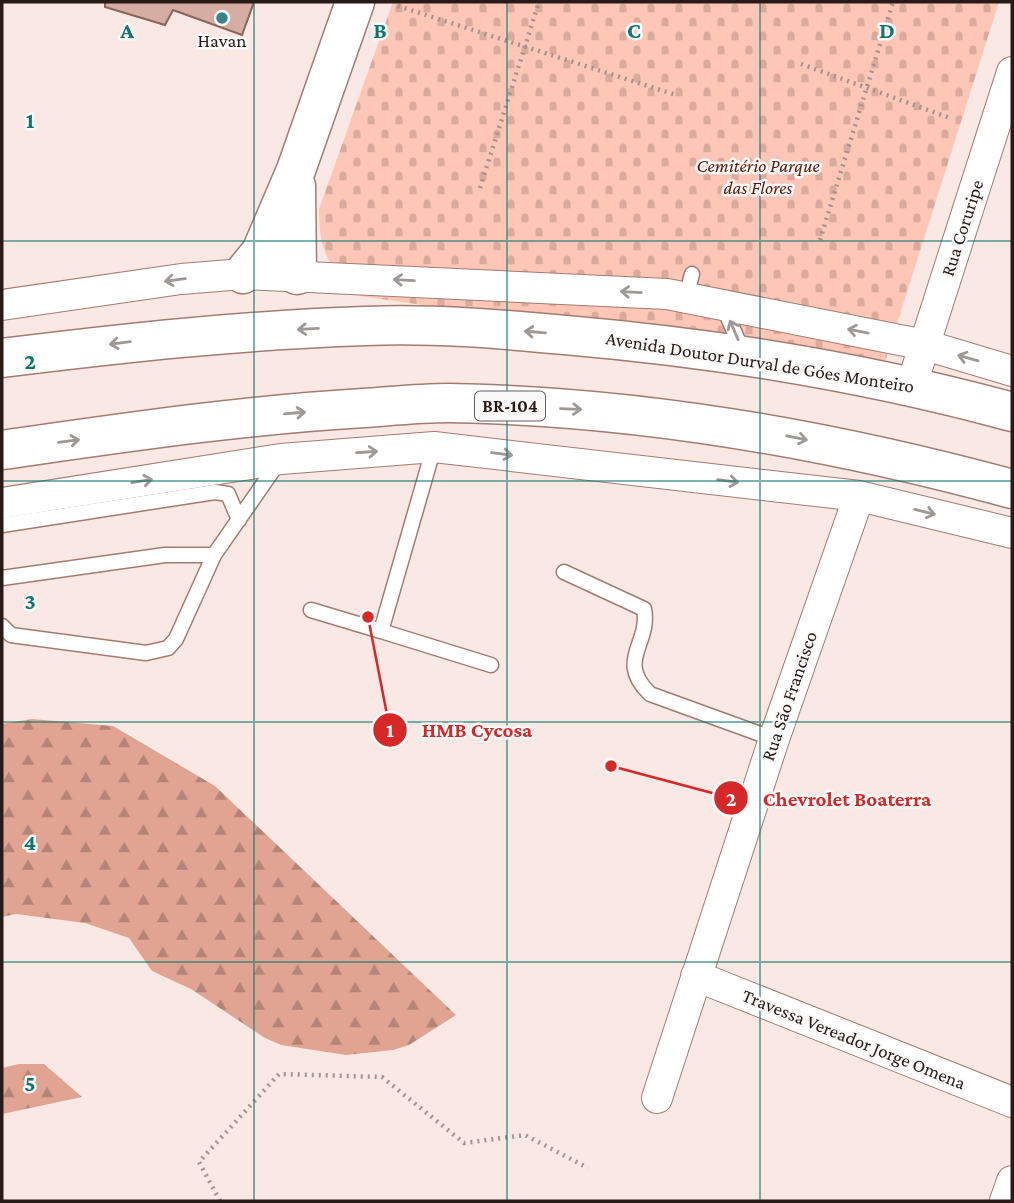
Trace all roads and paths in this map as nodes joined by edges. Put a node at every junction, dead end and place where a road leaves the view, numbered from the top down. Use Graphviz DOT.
graph roads {
  1 [pos="355,2"];
  2 [pos="539,2"];
  3 [pos="893,2"];
  4 [pos="398,6"];
  5 [pos="524,48"];
  6 [pos="801,64"];
  7 [pos="1012,72"];
  8 [pos="676,95"];
  9 [pos="950,118"];
  10 [pos="296,170"];
  11 [pos="480,188"];
  12 [pos="820,240"];
  13 [pos="243,274"];
  14 [pos="296,275"];
  15 [pos="722,304"];
  16 [pos="2,305"];
  17 [pos="925,345"];
  18 [pos="745,356"];
  19 [pos="2,358"];
  20 [pos="1012,371"];
  21 [pos="912,384"];
  22 [pos="1012,412"];
  23 [pos="434,447"];
  24 [pos="2,450"];
  25 [pos="281,459"];
  26 [pos="1012,489"];
  27 [pos="859,496"];
  28 [pos="2,503"];
  29 [pos="239,520"];
  30 [pos="2,525"];
  31 [pos="1012,533"];
  32 [pos="214,555"];
  33 [pos="564,572"];
  34 [pos="2,578"];
  35 [pos="310,610"];
  36 [pos="2,626"];
  37 [pos="381,631"];
  38 [pos="491,665"];
  39 [pos="774,739"];
  40 [pos="696,975"];
  41 [pos="657,1098"];
  42 [pos="1012,1101"];
  43 [pos="588,1168"];
  44 [pos="1012,1181"];
  45 [pos="220,1201"];
  46 [pos="1005,1201"];
  1 -- 10 [label="main road"];
  2 -- 5 [label="path"];
  3 -- 12 [label="path"];
  4 -- 5 [label="path"];
  5 -- 8 [label="path"];
  5 -- 11 [label="path"];
  6 -- 9 [label="path"];
  7 -- 17 [label="street, Rua Coruripe"];
  10 -- 13 [label="main road"];
  10 -- 14 [label="main road"];
  13 -- 14 [label="street"];
  13 -- 16 [label="street, one-way"];
  15 -- 14 [label="street, one-way"];
  17 -- 15 [label="street, one-way"];
  18 -- 15 [label="lane, one-way"];
  20 -- 17 [label="street, one-way"];
  17 -- 21 [label="street, Rua Coruripe"];
  18 -- 19 [label="main road, Avenida Doutor Durval de Góes Monteiro, one-way"];
  18 -- 21 [label="main road, Avenida Doutor Durval de Góes Monteiro"];
  21 -- 22 [label="main road, Avenida Doutor Durval de Góes Monteiro"];
  25 -- 23 [label="street, one-way"];
  23 -- 27 [label="street, one-way"];
  23 -- 37 [label="lane"];
  24 -- 26 [label="main road, BR-104, one-way"];
  28 -- 25 [label="street, one-way"];
  25 -- 29 [label="lane"];
  27 -- 31 [label="street, one-way"];
  27 -- 39 [label="street, Rua São Francisco"];
  29 -- 30 [label="lane"];
  29 -- 32 [label="lane"];
  32 -- 34 [label="lane"];
  32 -- 36 [label="lane"];
  33 -- 39 [label="lane"];
  35 -- 37 [label="lane"];
  37 -- 38 [label="lane"];
  39 -- 40 [label="street, Rua São Francisco"];
  40 -- 41 [label="street, Rua São Francisco"];
  40 -- 42 [label="street, Travessa Vereador Jorge Omena"];
  43 -- 45 [label="path"];
  44 -- 46 [label="street"];
}
